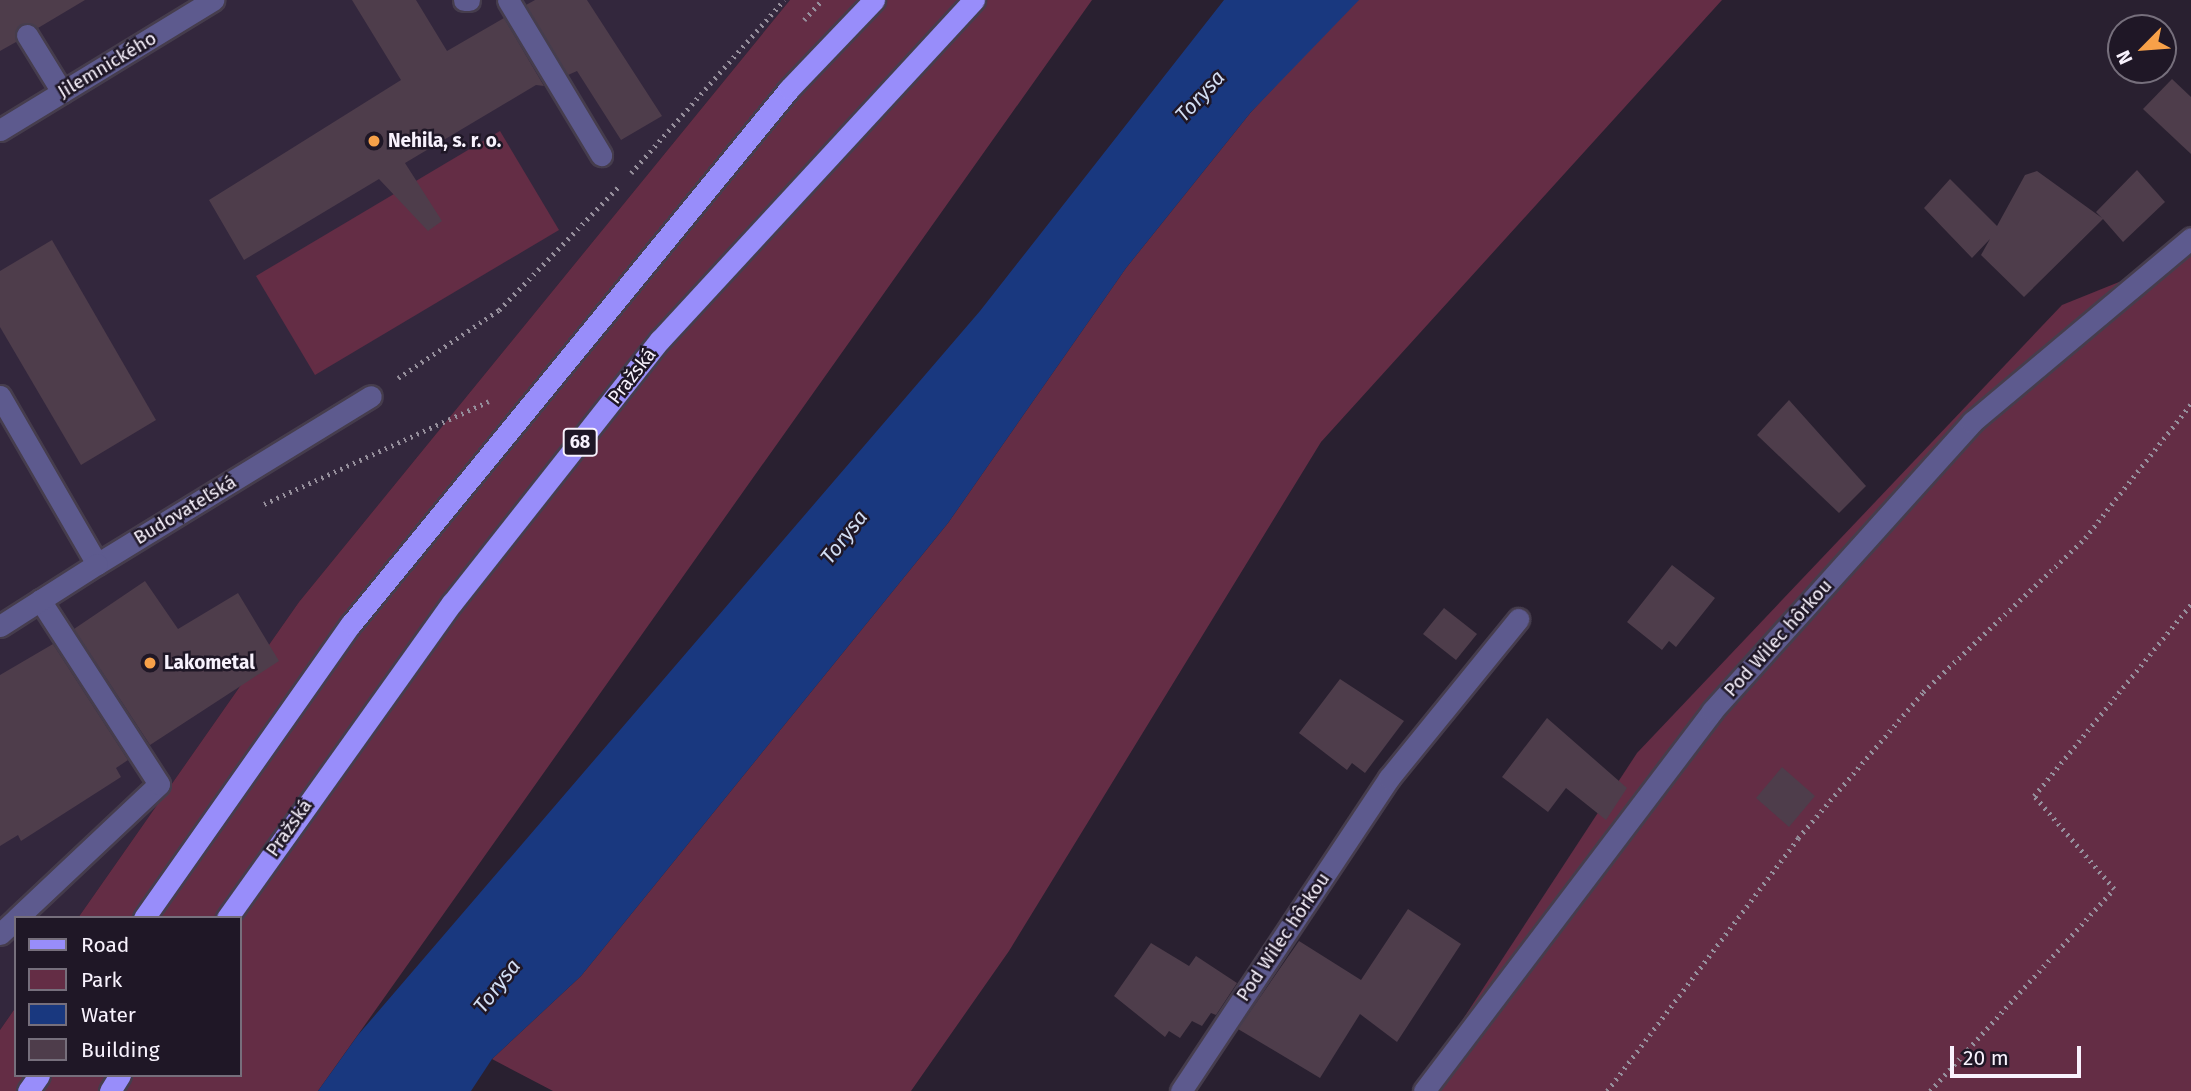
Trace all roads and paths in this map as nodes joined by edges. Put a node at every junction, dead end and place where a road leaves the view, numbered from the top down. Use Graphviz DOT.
graph roads {
  1 [pos="213,0"];
  2 [pos="464,0"];
  3 [pos="469,0"];
  4 [pos="508,0"];
  5 [pos="784,0"];
  6 [pos="822,0"];
  7 [pos="874,0"];
  8 [pos="974,0"];
  9 [pos="795,31"];
  10 [pos="27,35"];
  11 [pos="62,92"];
  12 [pos="0,130"];
  13 [pos="601,155"];
  14 [pos="2191,238"];
  15 [pos="500,389"];
  16 [pos="0,396"];
  17 [pos="371,396"];
  18 [pos="2191,404"];
  19 [pos="259,506"];
  20 [pos="97,564"];
  21 [pos="40,600"];
  22 [pos="2191,604"];
  23 [pos="1518,619"];
  24 [pos="0,626"];
  25 [pos="18,916"];
  26 [pos="145,916"];
  27 [pos="228,916"];
  28 [pos="14,920"];
  29 [pos="0,934"];
  30 [pos="1181,1091"];
  31 [pos="1424,1091"];
  32 [pos="1607,1091"];
  33 [pos="1930,1091"];
  1 -- 11 [label="street, Jilemnického"];
  2 -- 3 [label="street"];
  4 -- 13 [label="street"];
  5 -- 17 [label="path"];
  6 -- 9 [label="path"];
  7 -- 26 [label="main road"];
  8 -- 27 [label="main road, Pražská / 68"];
  10 -- 11 [label="street"];
  11 -- 12 [label="street, Jilemnického"];
  14 -- 31 [label="street, Pod Wilec hôrkou"];
  15 -- 19 [label="path"];
  16 -- 20 [label="street"];
  17 -- 20 [label="street, Budovateľská"];
  18 -- 32 [label="path"];
  20 -- 21 [label="street, Budovateľská"];
  21 -- 24 [label="street, Budovateľská"];
  21 -- 25 [label="street"];
  22 -- 33 [label="path"];
  23 -- 30 [label="street, Pod Wilec hôrkou"];
  28 -- 29 [label="street"];
}
